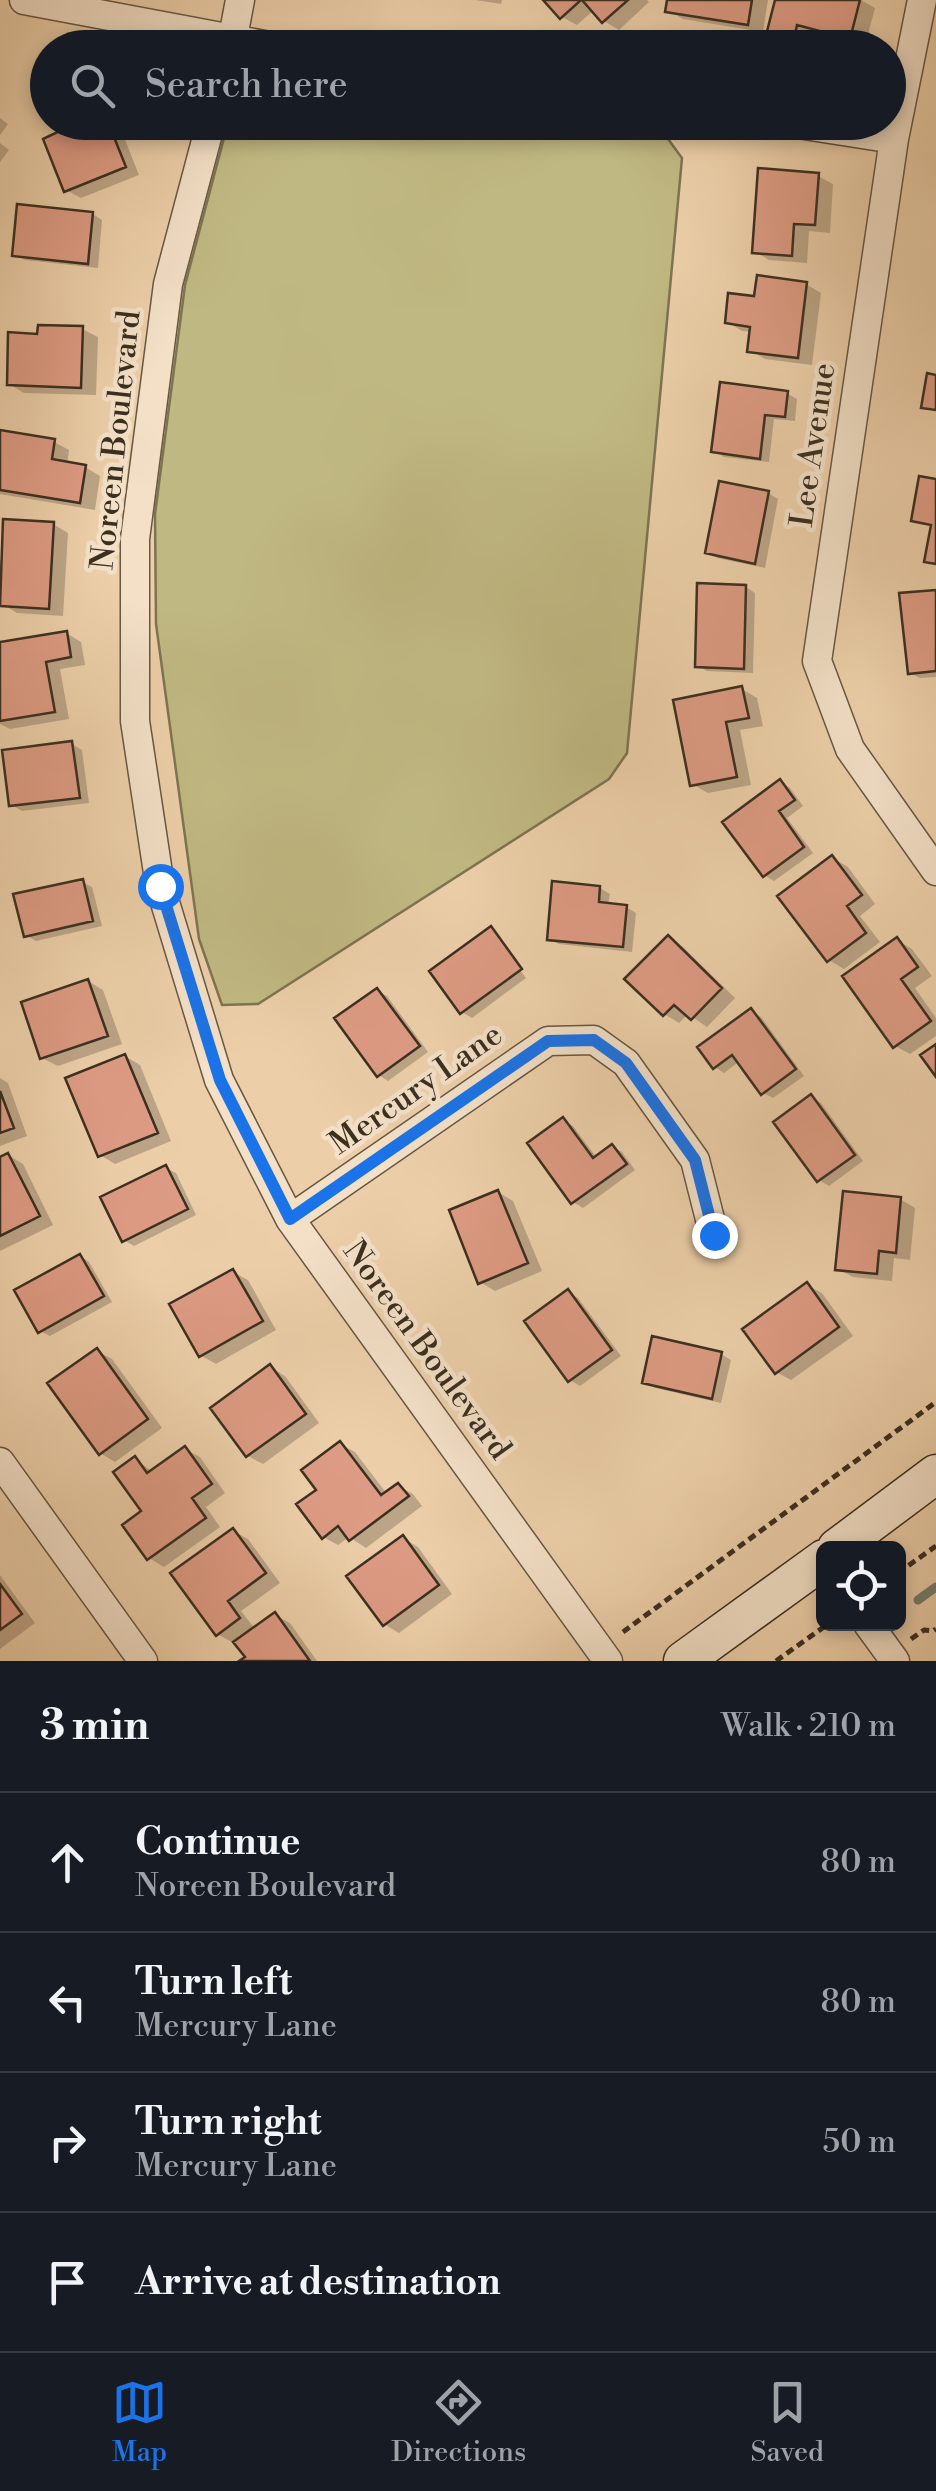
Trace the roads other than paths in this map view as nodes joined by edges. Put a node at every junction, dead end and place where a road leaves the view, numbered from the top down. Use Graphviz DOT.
graph roads {
  1 [pos="24,0"];
  2 [pos="240,0"];
  3 [pos="922,0"];
  4 [pos="166,30"];
  5 [pos="235,30"];
  6 [pos="906,79"];
  7 [pos="206,140"];
  8 [pos="894,140"];
  9 [pos="936,871"];
  10 [pos="290,1219"];
  11 [pos="714,1235"];
  12 [pos="0,1462"];
  13 [pos="936,1474"];
  14 [pos="848,1541"];
  15 [pos="816,1565"];
  16 [pos="873,1631"];
  17 [pos="612,1649"];
  18 [pos="143,1661"];
  19 [pos="683,1661"];
  20 [pos="895,1661"];
  1 -- 4 [label="street"];
  2 -- 5 [label="street"];
  3 -- 6 [label="street, Lee Avenue"];
  7 -- 10 [label="street, Noreen Boulevard"];
  8 -- 9 [label="street, Lee Avenue"];
  10 -- 11 [label="street, Mercury Lane"];
  10 -- 17 [label="street, Noreen Boulevard"];
  12 -- 18 [label="street"];
  13 -- 14 [label="main road"];
  15 -- 19 [label="main road"];
  16 -- 20 [label="street"];
}
